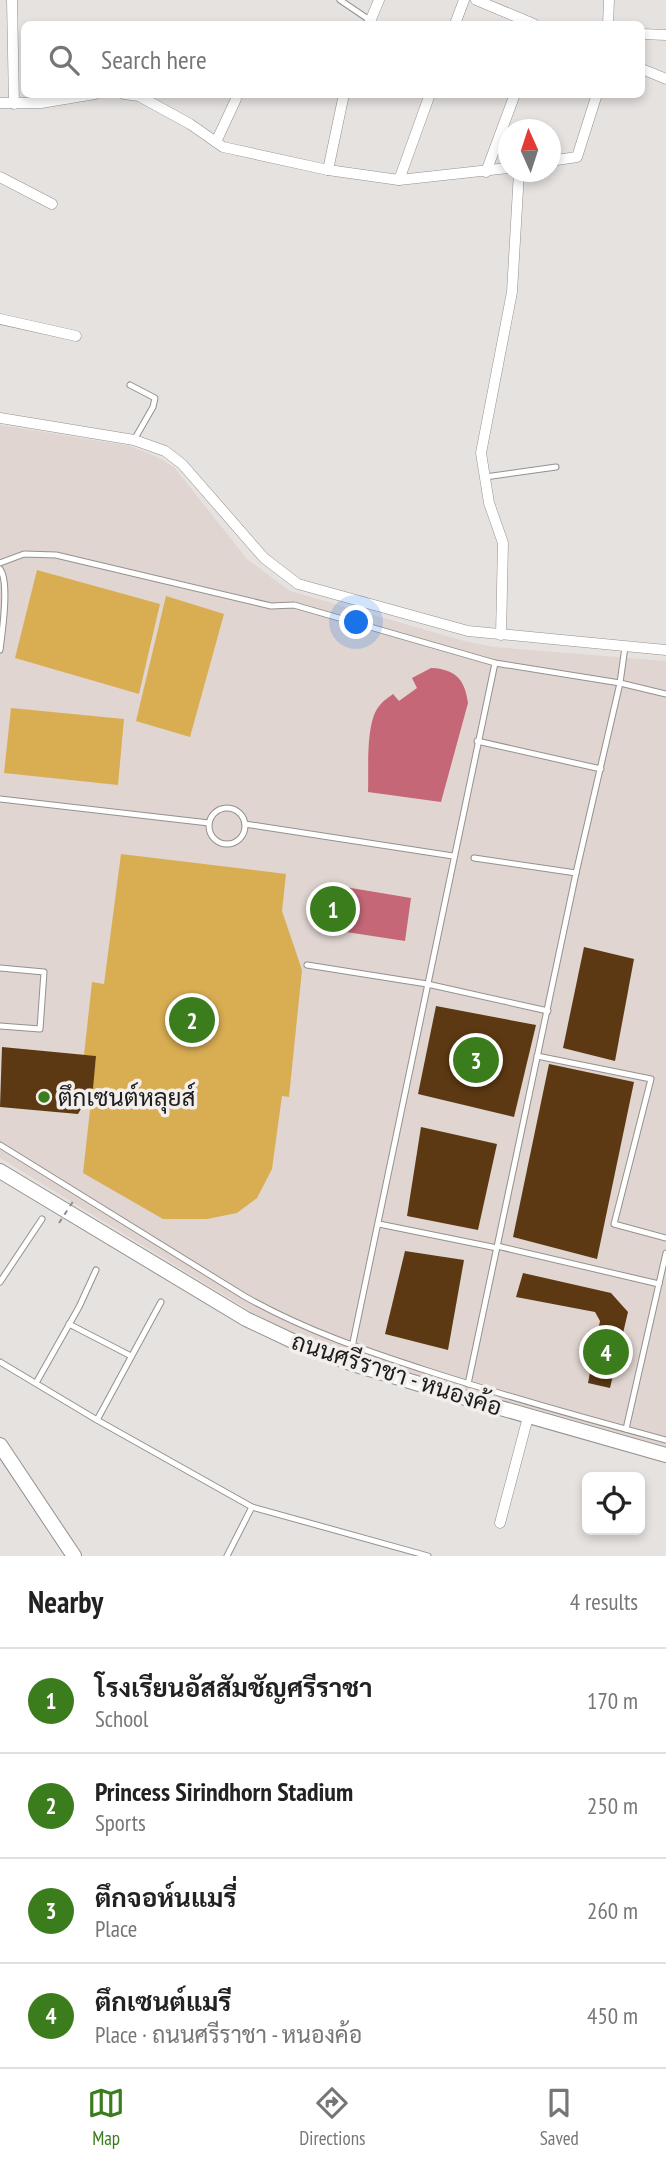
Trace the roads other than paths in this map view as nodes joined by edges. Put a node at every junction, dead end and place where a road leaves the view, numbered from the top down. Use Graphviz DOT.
graph roads {
  1 [pos="12,0"];
  2 [pos="340,0"];
  3 [pos="379,0"];
  4 [pos="464,0"];
  5 [pos="476,0"];
  6 [pos="609,0"];
  7 [pos="367,21"];
  8 [pos="371,21"];
  9 [pos="456,21"];
  10 [pos="527,21"];
  11 [pos="608,21"];
  12 [pos="645,34"];
  13 [pos="666,35"];
  14 [pos="645,70"];
  15 [pos="666,79"];
  16 [pos="71,98"];
  17 [pos="143,98"];
  18 [pos="343,98"];
  19 [pos="429,98"];
  20 [pos="514,98"];
  21 [pos="596,98"];
  22 [pos="236,99"];
  23 [pos="0,103"];
  24 [pos="14,104"];
  25 [pos="216,142"];
  26 [pos="561,159"];
  27 [pos="328,170"];
  28 [pos="498,170"];
  29 [pos="486,172"];
  30 [pos="0,177"];
  31 [pos="399,180"];
  32 [pos="518,182"];
  33 [pos="52,204"];
  34 [pos="0,319"];
  35 [pos="76,336"];
  36 [pos="130,385"];
  37 [pos="0,418"];
  38 [pos="134,440"];
  39 [pos="556,467"];
  40 [pos="485,477"];
  41 [pos="0,563"];
  42 [pos="0,569"];
  43 [pos="501,635"];
  44 [pos="625,647"];
  45 [pos="0,650"];
  46 [pos="666,650"];
  47 [pos="495,663"];
  48 [pos="620,683"];
  49 [pos="666,694"];
  50 [pos="477,741"];
  51 [pos="601,769"];
  52 [pos="0,799"];
  53 [pos="209,823"];
  54 [pos="245,824"];
  55 [pos="453,856"];
  56 [pos="474,858"];
  57 [pos="576,873"];
  58 [pos="307,965"];
  59 [pos="0,968"];
  60 [pos="426,984"];
  61 [pos="548,1011"];
  62 [pos="0,1026"];
  63 [pos="537,1056"];
  64 [pos="0,1145"];
  65 [pos="0,1171"];
  66 [pos="42,1219"];
  67 [pos="379,1224"];
  68 [pos="666,1238"];
  69 [pos="497,1247"];
  70 [pos="666,1253"];
  71 [pos="96,1270"];
  72 [pos="0,1282"];
  73 [pos="659,1284"];
  74 [pos="162,1303"];
  75 [pos="69,1324"];
  76 [pos="352,1347"];
  77 [pos="131,1356"];
  78 [pos="0,1362"];
  79 [pos="36,1383"];
  80 [pos="468,1384"];
  81 [pos="528,1417"];
  82 [pos="97,1420"];
  83 [pos="626,1429"];
  84 [pos="666,1440"];
  85 [pos="0,1445"];
  86 [pos="666,1455"];
  87 [pos="252,1507"];
  88 [pos="500,1522"];
  89 [pos="74,1556"];
  90 [pos="227,1556"];
  91 [pos="428,1556"];
  1 -- 24 [label="street"];
  2 -- 7 [label="lane"];
  3 -- 8 [label="street"];
  4 -- 9 [label="street"];
  5 -- 10 [label="street"];
  6 -- 11 [label="street"];
  12 -- 13 [label="street"];
  14 -- 15 [label="street"];
  16 -- 24 [label="street"];
  17 -- 25 [label="street"];
  18 -- 27 [label="street"];
  19 -- 31 [label="street"];
  20 -- 29 [label="street"];
  21 -- 26 [label="street"];
  22 -- 25 [label="street"];
  23 -- 24 [label="street"];
  25 -- 27 [label="street"];
  27 -- 31 [label="street"];
  28 -- 29 [label="street"];
  29 -- 31 [label="street"];
  30 -- 33 [label="street"];
  32 -- 40 [label="street"];
  34 -- 35 [label="street"];
  36 -- 38 [label="lane"];
  37 -- 38 [label="street"];
  38 -- 43 [label="street"];
  39 -- 40 [label="lane"];
  40 -- 43 [label="street"];
  41 -- 47 [label="lane"];
  42 -- 45 [label="lane"];
  43 -- 44 [label="street"];
  44 -- 46 [label="street"];
  44 -- 48 [label="lane"];
  47 -- 48 [label="lane"];
  47 -- 50 [label="lane"];
  48 -- 49 [label="lane"];
  48 -- 51 [label="lane"];
  50 -- 51 [label="lane"];
  50 -- 55 [label="lane"];
  51 -- 57 [label="lane"];
  52 -- 53 [label="lane"];
  53 -- 54 [label="lane"];
  53 -- 54 [label="lane"];
  54 -- 55 [label="lane"];
  55 -- 60 [label="lane"];
  56 -- 57 [label="lane"];
  57 -- 61 [label="lane"];
  58 -- 60 [label="lane"];
  59 -- 62 [label="lane"];
  60 -- 61 [label="lane"];
  60 -- 67 [label="lane"];
  61 -- 63 [label="lane"];
  63 -- 68 [label="lane"];
  63 -- 69 [label="lane"];
  64 -- 76 [label="lane"];
  65 -- 81 [label="main road, ถนนศรีราชา - หนองค้อ"];
  66 -- 72 [label="lane"];
  67 -- 69 [label="lane"];
  67 -- 76 [label="lane"];
  69 -- 73 [label="lane"];
  69 -- 80 [label="lane"];
  70 -- 73 [label="lane"];
  71 -- 75 [label="lane"];
  73 -- 83 [label="lane"];
  74 -- 77 [label="lane"];
  75 -- 77 [label="lane"];
  75 -- 79 [label="lane"];
  76 -- 80 [label="lane"];
  77 -- 82 [label="lane"];
  78 -- 79 [label="lane"];
  79 -- 82 [label="lane"];
  80 -- 83 [label="lane"];
  81 -- 86 [label="main road, ถนนศรีราชา - หนองค้อ"];
  81 -- 88 [label="street"];
  82 -- 87 [label="lane"];
  83 -- 84 [label="lane"];
  85 -- 89 [label="main road"];
  87 -- 90 [label="lane"];
  87 -- 91 [label="lane"];
}
